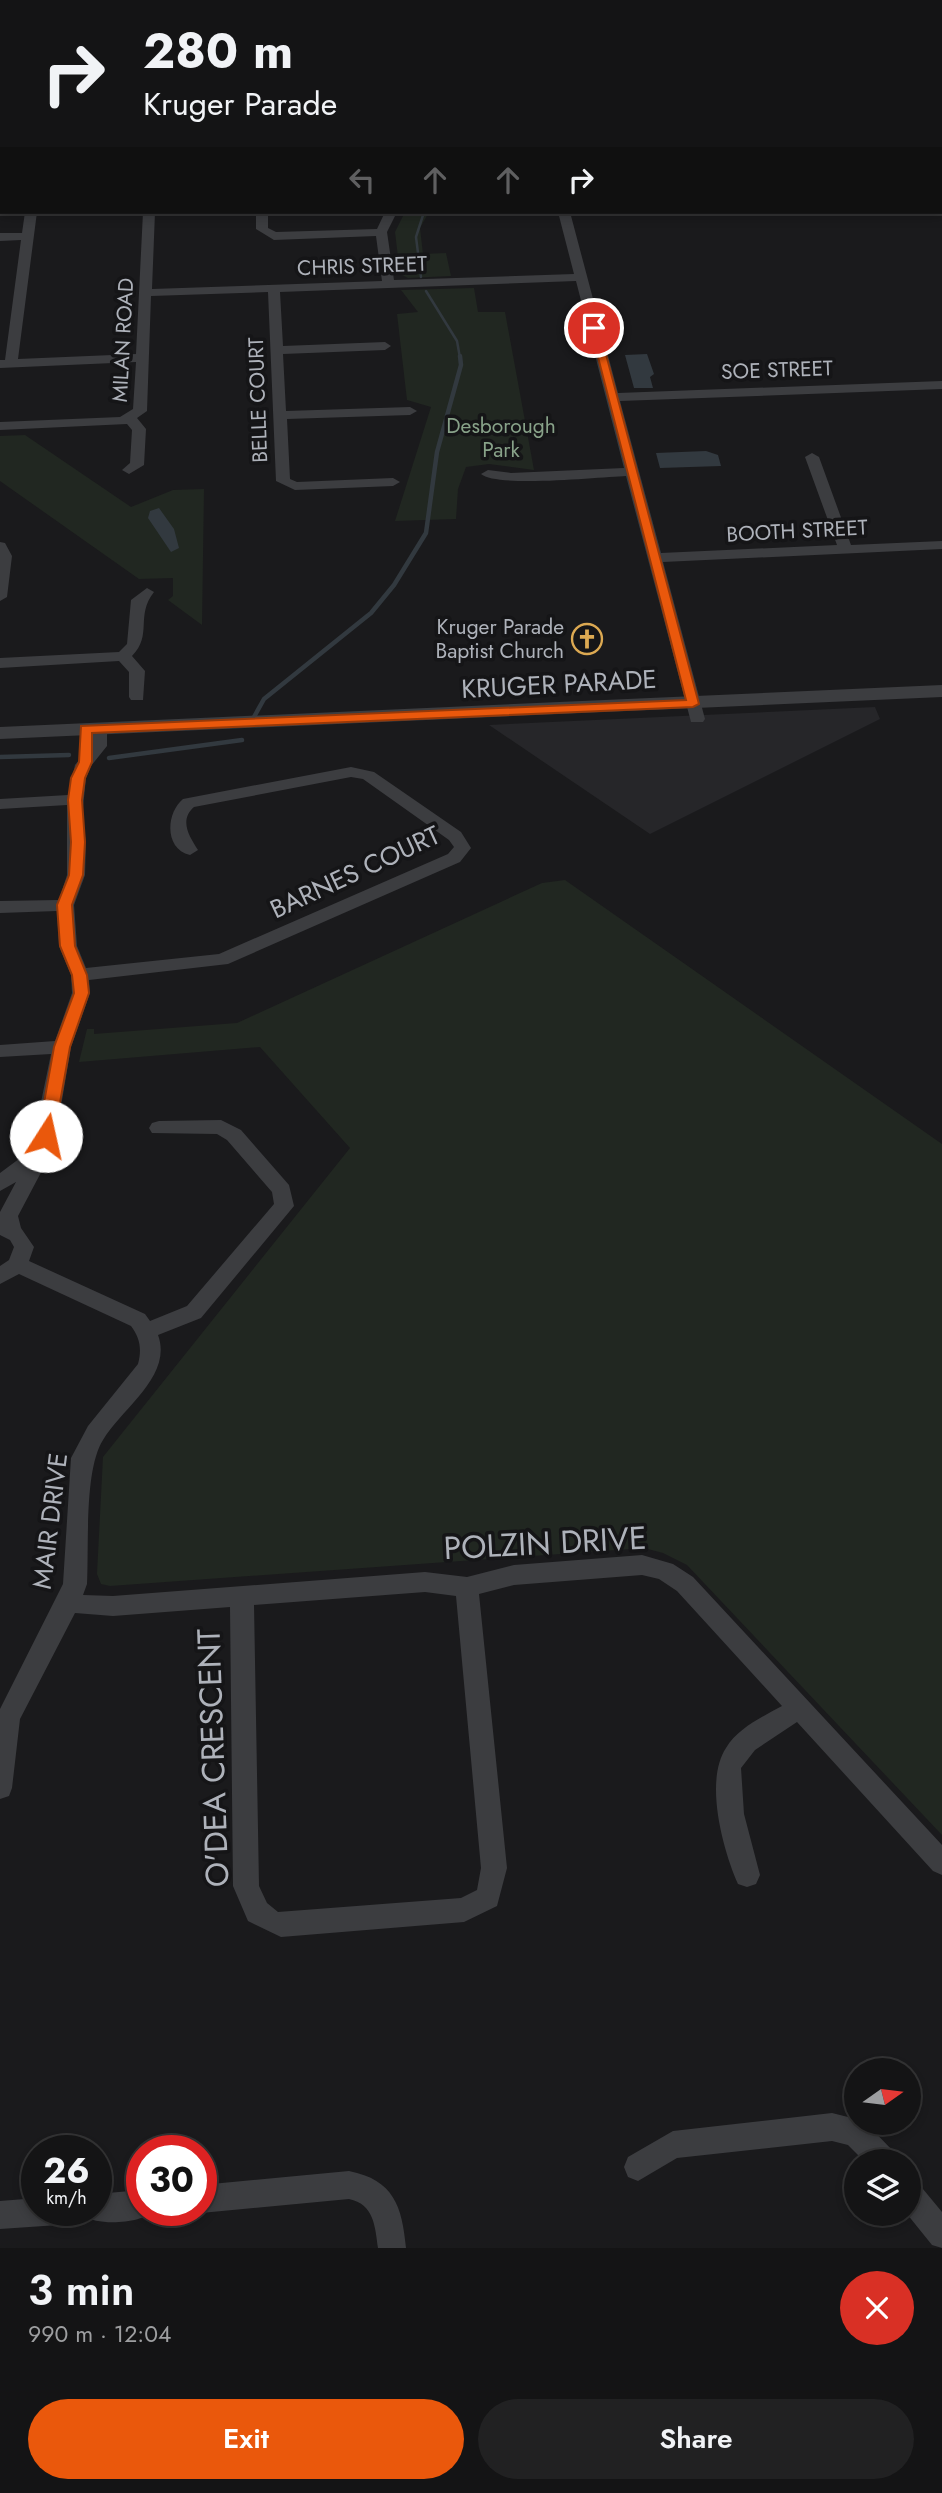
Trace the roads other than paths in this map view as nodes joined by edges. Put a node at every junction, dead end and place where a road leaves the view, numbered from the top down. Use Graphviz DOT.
graph roads {
  1 [pos="31,214"];
  2 [pos="149,214"];
  3 [pos="262,214"];
  4 [pos="390,214"];
  5 [pos="565,214"];
  6 [pos="381,233"];
  7 [pos="28,236"];
  8 [pos="0,237"];
  9 [pos="581,277"];
  10 [pos="388,284"];
  11 [pos="274,288"];
  12 [pos="145,293"];
  13 [pos="386,346"];
  14 [pos="278,350"];
  15 [pos="142,358"];
  16 [pos="5,364"];
  17 [pos="942,385"];
  18 [pos="613,397"];
  19 [pos="411,411"];
  20 [pos="280,415"];
  21 [pos="130,419"];
  22 [pos="0,426"];
  23 [pos="812,457"];
  24 [pos="129,470"];
  25 [pos="631,472"];
  26 [pos="488,474"];
  27 [pos="393,482"];
  28 [pos="942,545"];
  29 [pos="0,546"];
  30 [pos="846,550"];
  31 [pos="653,558"];
  32 [pos="147,592"];
  33 [pos="0,597"];
  34 [pos="123,656"];
  35 [pos="0,663"];
  36 [pos="942,691"];
  37 [pos="137,697"];
  38 [pos="695,711"];
  39 [pos="0,733"];
  40 [pos="92,733"];
  41 [pos="0,742"];
  42 [pos="75,800"];
  43 [pos="0,804"];
  44 [pos="190,850"];
  45 [pos="65,905"];
  46 [pos="0,907"];
  47 [pos="80,975"];
  48 [pos="62,1047"];
  49 [pos="0,1051"];
  50 [pos="159,1128"];
  51 [pos="38,1154"];
  52 [pos="0,1184"];
  53 [pos="6,1229"];
  54 [pos="9,1270"];
  55 [pos="148,1330"];
  56 [pos="467,1587"];
  57 [pos="242,1595"];
  58 [pos="69,1601"];
  59 [pos="799,1708"];
  60 [pos="2,1744"];
  61 [pos="0,1788"];
  62 [pos="942,1863"];
  63 [pos="747,1875"];
  64 [pos="871,2149"];
  65 [pos="638,2167"];
  66 [pos="217,2197"];
  67 [pos="921,2209"];
  68 [pos="21,2214"];
  69 [pos="0,2215"];
  70 [pos="942,2235"];
  71 [pos="392,2248"];
  1 -- 7 [label="street"];
  2 -- 12 [label="street, MILAN ROAD"];
  3 -- 6 [label="street"];
  4 -- 6 [label="street"];
  5 -- 9 [label="street"];
  6 -- 10 [label="street"];
  7 -- 8 [label="street"];
  7 -- 16 [label="street"];
  9 -- 10 [label="street, CHRIS STREET"];
  9 -- 18 [label="street"];
  10 -- 11 [label="street, CHRIS STREET"];
  11 -- 12 [label="street, CHRIS STREET"];
  11 -- 14 [label="street, BELLE COURT"];
  12 -- 15 [label="street, MILAN ROAD"];
  13 -- 14 [label="street"];
  14 -- 20 [label="street, BELLE COURT"];
  15 -- 16 [label="street"];
  15 -- 21 [label="street, MILAN ROAD"];
  17 -- 18 [label="street, SOE STREET"];
  18 -- 25 [label="street"];
  19 -- 20 [label="street"];
  20 -- 27 [label="street, BELLE COURT"];
  21 -- 22 [label="street, MILAN ROAD"];
  21 -- 24 [label="street"];
  23 -- 30 [label="street"];
  25 -- 26 [label="street"];
  25 -- 31 [label="street"];
  28 -- 30 [label="street, BOOTH STREET"];
  29 -- 33 [label="street"];
  30 -- 31 [label="street, BOOTH STREET"];
  31 -- 38 [label="street"];
  32 -- 34 [label="street"];
  34 -- 35 [label="street"];
  34 -- 37 [label="street"];
  36 -- 38 [label="street, KRUGER PARADE"];
  38 -- 40 [label="street, KRUGER PARADE"];
  39 -- 40 [label="street, KRUGER PARADE"];
  40 -- 41 [label="street, KRUGER PARADE"];
  40 -- 42 [label="street"];
  42 -- 43 [label="street"];
  42 -- 45 [label="street"];
  44 -- 47 [label="street, BARNES COURT"];
  45 -- 46 [label="street"];
  45 -- 47 [label="street"];
  47 -- 48 [label="street"];
  48 -- 49 [label="street"];
  48 -- 51 [label="street"];
  50 -- 55 [label="street"];
  51 -- 52 [label="street"];
  51 -- 53 [label="street"];
  53 -- 54 [label="street"];
  54 -- 55 [label="street"];
  55 -- 58 [label="street, MAIR DRIVE"];
  56 -- 57 [label="street, POLZIN DRIVE"];
  56 -- 57 [label="street, O'DEA CRESCENT"];
  56 -- 59 [label="street, POLZIN DRIVE"];
  57 -- 58 [label="street, POLZIN DRIVE"];
  58 -- 60 [label="street, MAIR DRIVE"];
  59 -- 62 [label="street, POLZIN DRIVE"];
  59 -- 63 [label="street"];
  60 -- 61 [label="street, MAIR DRIVE"];
  64 -- 65 [label="street"];
  66 -- 71 [label="street"];
  67 -- 70 [label="street"];
  68 -- 69 [label="street"];
}
